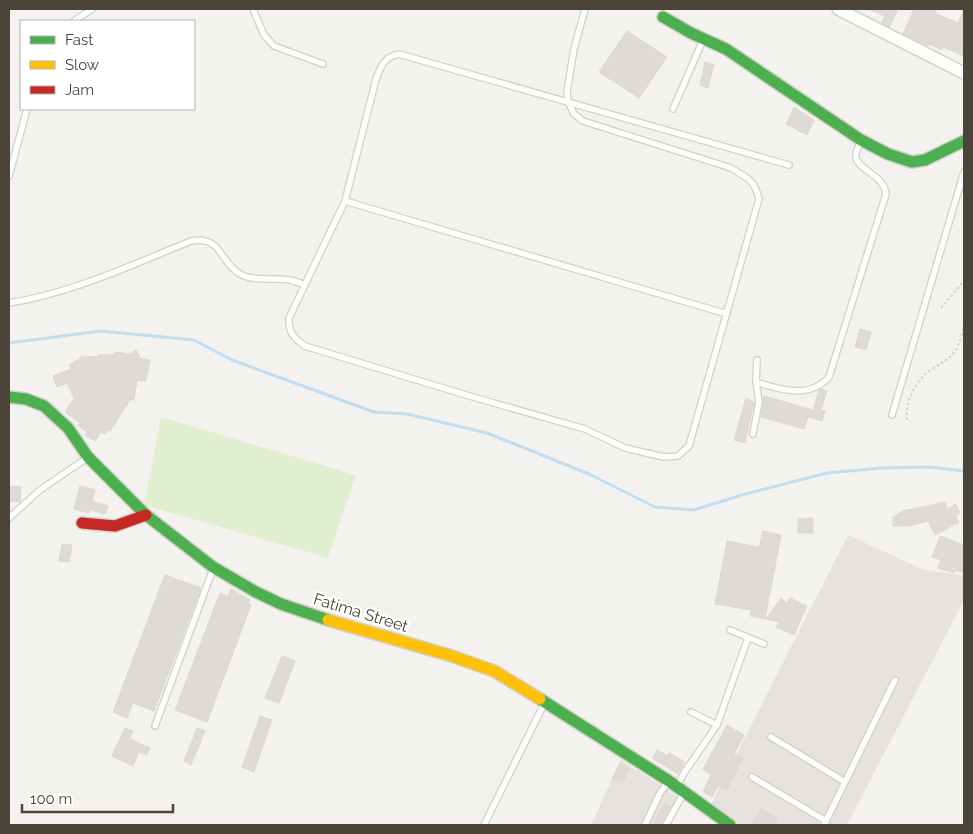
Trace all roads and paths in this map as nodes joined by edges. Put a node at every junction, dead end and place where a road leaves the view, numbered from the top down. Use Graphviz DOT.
graph roads {
  1 [pos="92,9"];
  2 [pos="254,9"];
  3 [pos="585,9"];
  4 [pos="838,9"];
  5 [pos="663,17"];
  6 [pos="76,20"];
  7 [pos="704,38"];
  8 [pos="323,64"];
  9 [pos="964,73"];
  10 [pos="568,101"];
  11 [pos="673,109"];
  12 [pos="27,110"];
  13 [pos="862,140"];
  14 [pos="964,141"];
  15 [pos="789,165"];
  16 [pos="964,172"];
  17 [pos="9,176"];
  18 [pos="345,201"];
  19 [pos="964,281"];
  20 [pos="305,285"];
  21 [pos="9,303"];
  22 [pos="941,308"];
  23 [pos="727,314"];
  24 [pos="964,325"];
  25 [pos="756,360"];
  26 [pos="756,382"];
  27 [pos="9,397"];
  28 [pos="892,415"];
  29 [pos="907,420"];
  30 [pos="753,434"];
  31 [pos="88,456"];
  32 [pos="146,515"];
  33 [pos="9,518"];
  34 [pos="82,523"];
  35 [pos="213,567"];
  36 [pos="730,630"];
  37 [pos="748,638"];
  38 [pos="764,644"];
  39 [pos="895,680"];
  40 [pos="545,702"];
  41 [pos="691,712"];
  42 [pos="717,725"];
  43 [pos="155,726"];
  44 [pos="771,737"];
  45 [pos="752,777"];
  46 [pos="845,782"];
  47 [pos="677,787"];
  48 [pos="825,823"];
  49 [pos="484,825"];
  50 [pos="645,825"];
  51 [pos="666,825"];
  52 [pos="730,825"];
  1 -- 6 [label="lane"];
  2 -- 8 [label="lane"];
  3 -- 10 [label="lane"];
  4 -- 9 [label="street"];
  5 -- 7 [label="street"];
  7 -- 11 [label="lane"];
  7 -- 13 [label="street"];
  10 -- 15 [label="lane"];
  10 -- 18 [label="lane"];
  10 -- 23 [label="lane"];
  12 -- 17 [label="lane"];
  13 -- 14 [label="street"];
  13 -- 26 [label="lane"];
  16 -- 28 [label="lane"];
  18 -- 20 [label="lane"];
  18 -- 23 [label="lane"];
  19 -- 22 [label="path"];
  20 -- 21 [label="lane"];
  20 -- 23 [label="lane"];
  24 -- 29 [label="path"];
  25 -- 26 [label="lane"];
  26 -- 30 [label="lane"];
  27 -- 31 [label="street, Fatima Street"];
  31 -- 32 [label="street, Fatima Street"];
  31 -- 33 [label="lane"];
  32 -- 34 [label="street"];
  32 -- 35 [label="street, Fatima Street"];
  35 -- 40 [label="street, Fatima Street"];
  35 -- 43 [label="lane"];
  36 -- 37 [label="lane"];
  37 -- 38 [label="lane"];
  37 -- 42 [label="lane"];
  39 -- 46 [label="lane"];
  40 -- 47 [label="street, Fatima Street"];
  40 -- 49 [label="lane"];
  41 -- 42 [label="lane"];
  42 -- 47 [label="lane"];
  44 -- 46 [label="lane"];
  45 -- 48 [label="lane"];
  46 -- 48 [label="lane"];
  47 -- 50 [label="lane"];
  47 -- 51 [label="lane"];
  47 -- 52 [label="street, Fatima Street"];
}
